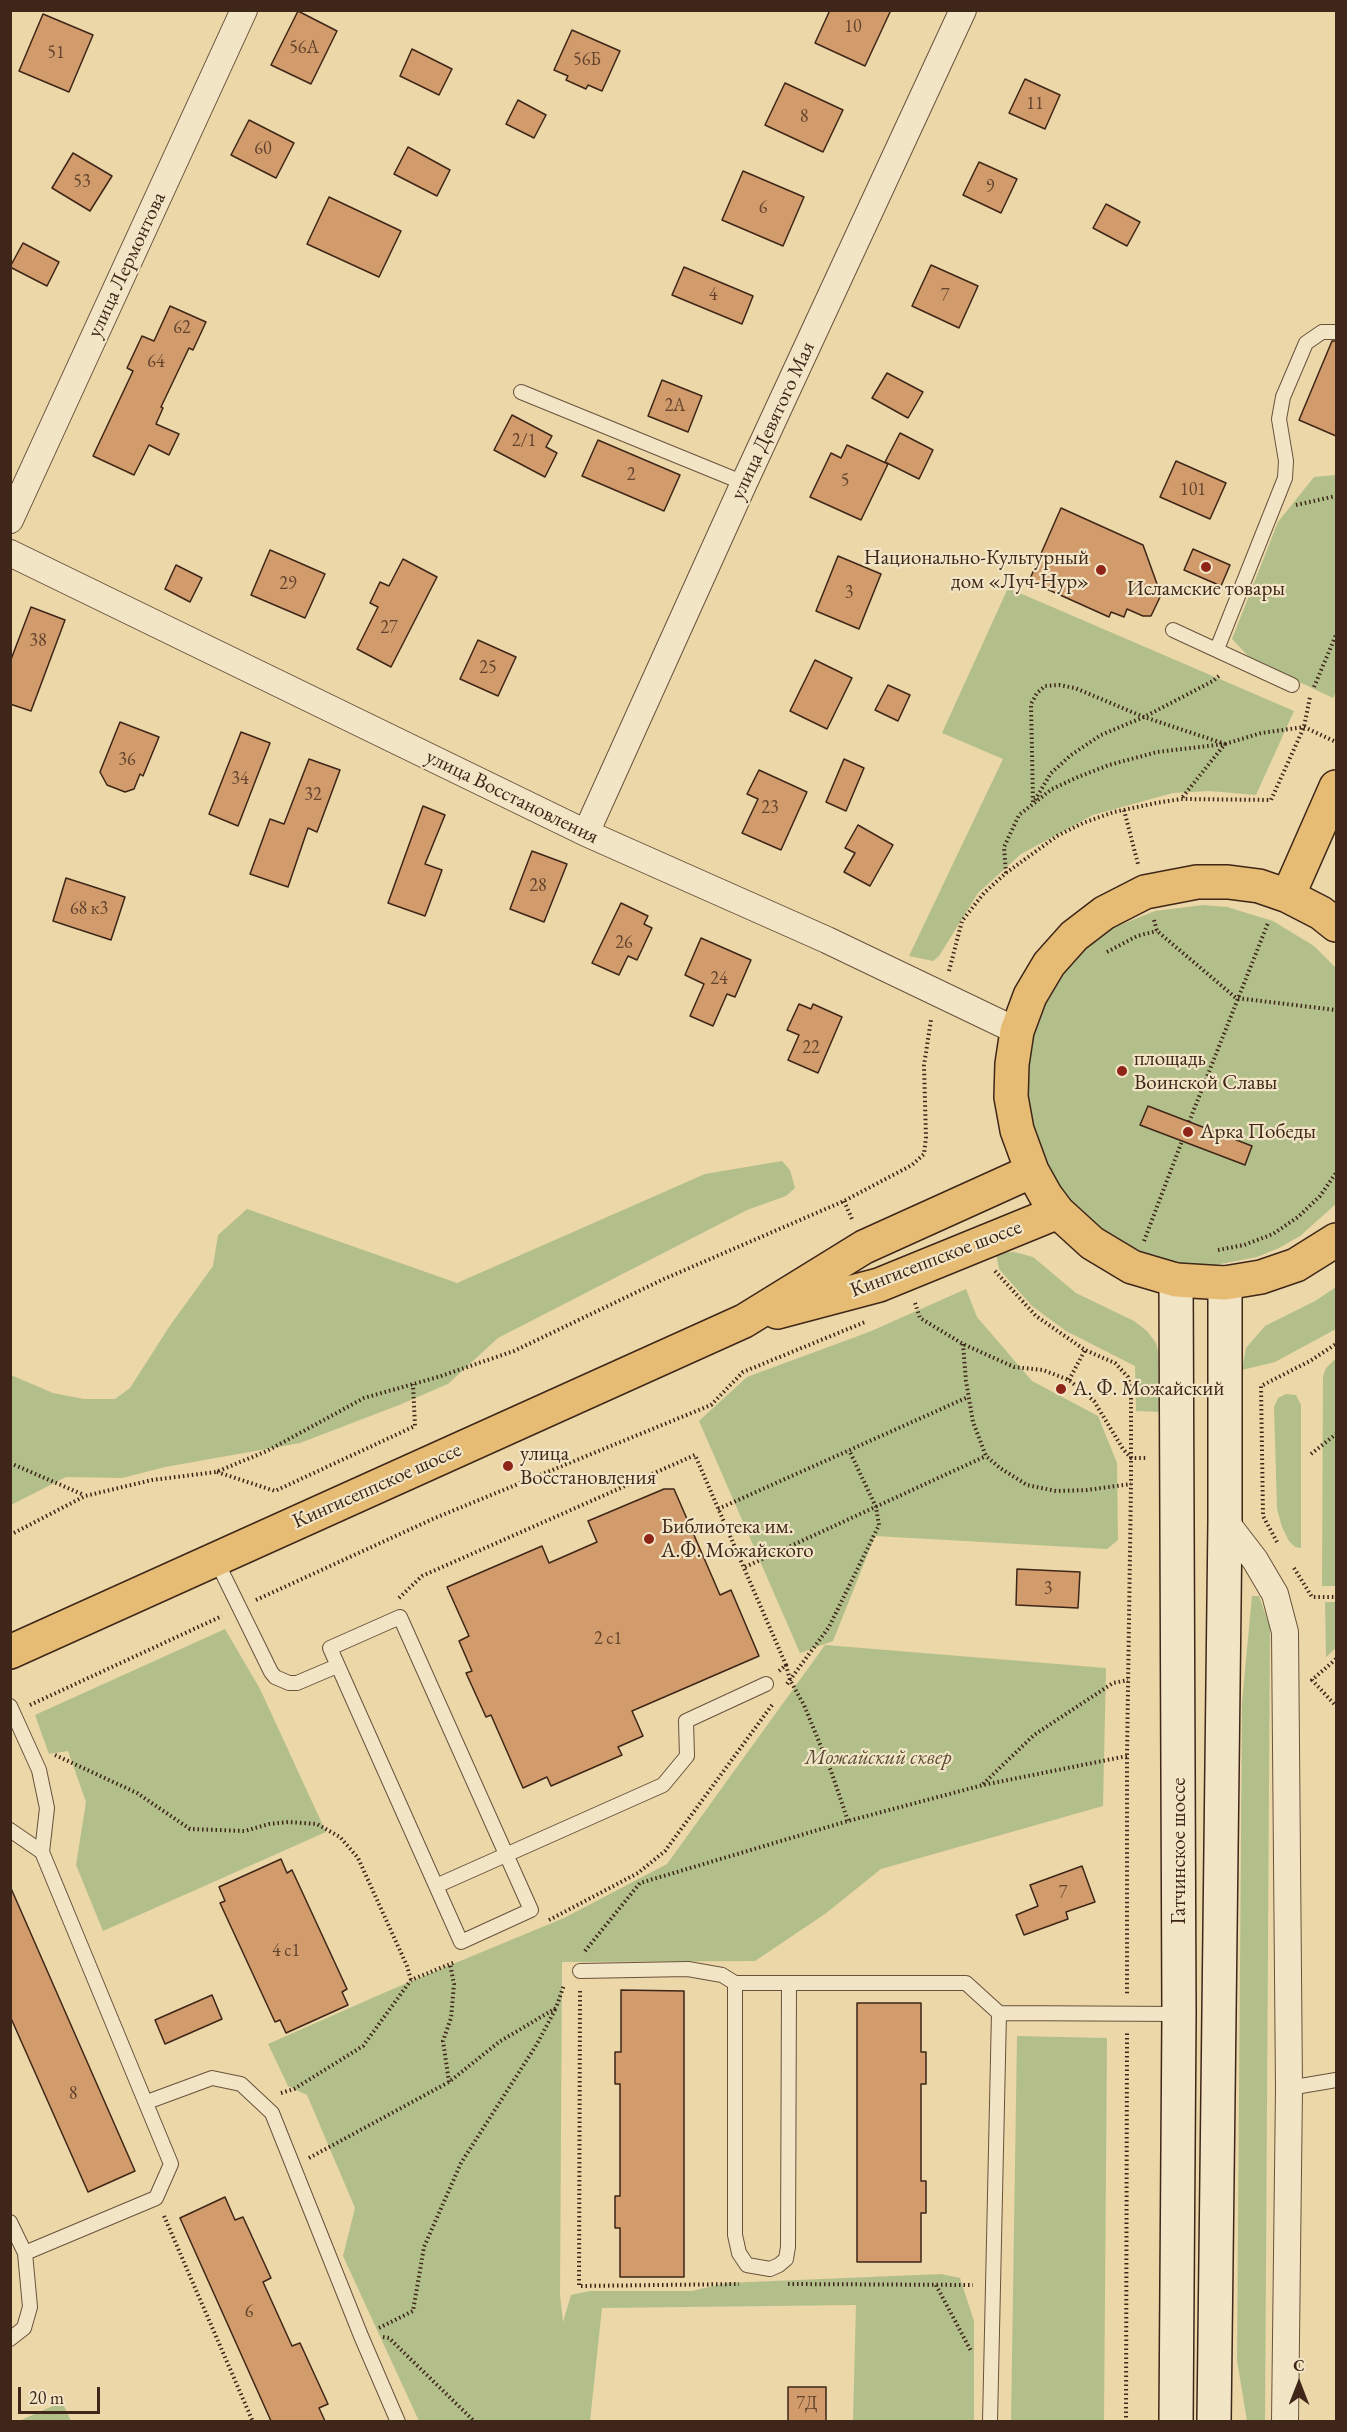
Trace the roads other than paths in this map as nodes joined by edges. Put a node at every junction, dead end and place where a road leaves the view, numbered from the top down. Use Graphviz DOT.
graph roads {
  1 [pos="244,10"];
  2 [pos="963,10"];
  3 [pos="1336,332"];
  4 [pos="521,392"];
  5 [pos="744,483"];
  6 [pos="10,520"];
  7 [pos="10,554"];
  8 [pos="1173,630"];
  9 [pos="1217,649"];
  10 [pos="1292,685"];
  11 [pos="1336,787"];
  12 [pos="586,833"];
  13 [pos="1288,896"];
  14 [pos="1336,925"];
  15 [pos="1017,1031"];
  16 [pos="1032,1171"];
  17 [pos="1058,1212"];
  18 [pos="1336,1240"];
  19 [pos="1176,1280"];
  20 [pos="1225,1283"];
  21 [pos="744,1321"];
  22 [pos="1225,1521"];
  23 [pos="216,1560"];
  24 [pos="10,1652"];
  25 [pos="337,1665"];
  26 [pos="766,1684"];
  27 [pos="12,1709"];
  28 [pos="10,1830"];
  29 [pos="42,1852"];
  30 [pos="506,1855"];
  31 [pos="436,1886"];
  32 [pos="580,1971"];
  33 [pos="735,1983"];
  34 [pos="789,1983"];
  35 [pos="999,2013"];
  36 [pos="1179,2014"];
  37 [pos="1336,2080"];
  38 [pos="1289,2088"];
  39 [pos="147,2102"];
  40 [pos="10,2222"];
  41 [pos="26,2253"];
  42 [pos="10,2339"];
  43 [pos="398,2421"];
  44 [pos="990,2421"];
  45 [pos="1176,2421"];
  46 [pos="1214,2421"];
  47 [pos="1285,2421"];
  1 -- 6 [label="street, улица Лермонтова"];
  2 -- 5 [label="street, улица Девятого Мая"];
  3 -- 9 [label="lane"];
  4 -- 5 [label="lane"];
  5 -- 12 [label="street, улица Девятого Мая"];
  7 -- 12 [label="street, улица Восстановления"];
  8 -- 9 [label="lane"];
  9 -- 10 [label="lane"];
  11 -- 13 [label="main road"];
  12 -- 15 [label="street, улица Восстановления"];
  13 -- 14 [label="main road"];
  13 -- 15 [label="main road"];
  15 -- 16 [label="main road"];
  16 -- 17 [label="main road"];
  16 -- 21 [label="main road, Кингисеппское шоссе"];
  17 -- 19 [label="main road"];
  17 -- 21 [label="main road, Кингисеппское шоссе"];
  18 -- 20 [label="main road"];
  19 -- 20 [label="main road"];
  19 -- 36 [label="main road, Гатчинское шоссе"];
  20 -- 22 [label="main road, Гатчинское шоссе"];
  21 -- 23 [label="main road, Кингисеппское шоссе"];
  22 -- 38 [label="street"];
  22 -- 46 [label="main road, Гатчинское шоссе"];
  23 -- 24 [label="main road, Кингисеппское шоссе"];
  23 -- 25 [label="lane"];
  25 -- 30 [label="lane"];
  25 -- 31 [label="lane"];
  26 -- 30 [label="lane"];
  27 -- 29 [label="lane"];
  28 -- 29 [label="lane"];
  29 -- 39 [label="lane"];
  30 -- 31 [label="lane"];
  30 -- 31 [label="lane"];
  32 -- 33 [label="lane"];
  33 -- 34 [label="lane"];
  33 -- 34 [label="lane"];
  34 -- 35 [label="lane"];
  35 -- 36 [label="lane"];
  35 -- 44 [label="lane"];
  36 -- 45 [label="main road, Гатчинское шоссе"];
  37 -- 38 [label="lane"];
  38 -- 47 [label="street"];
  39 -- 41 [label="lane"];
  39 -- 43 [label="lane"];
  40 -- 41 [label="lane"];
  41 -- 42 [label="lane"];
}
